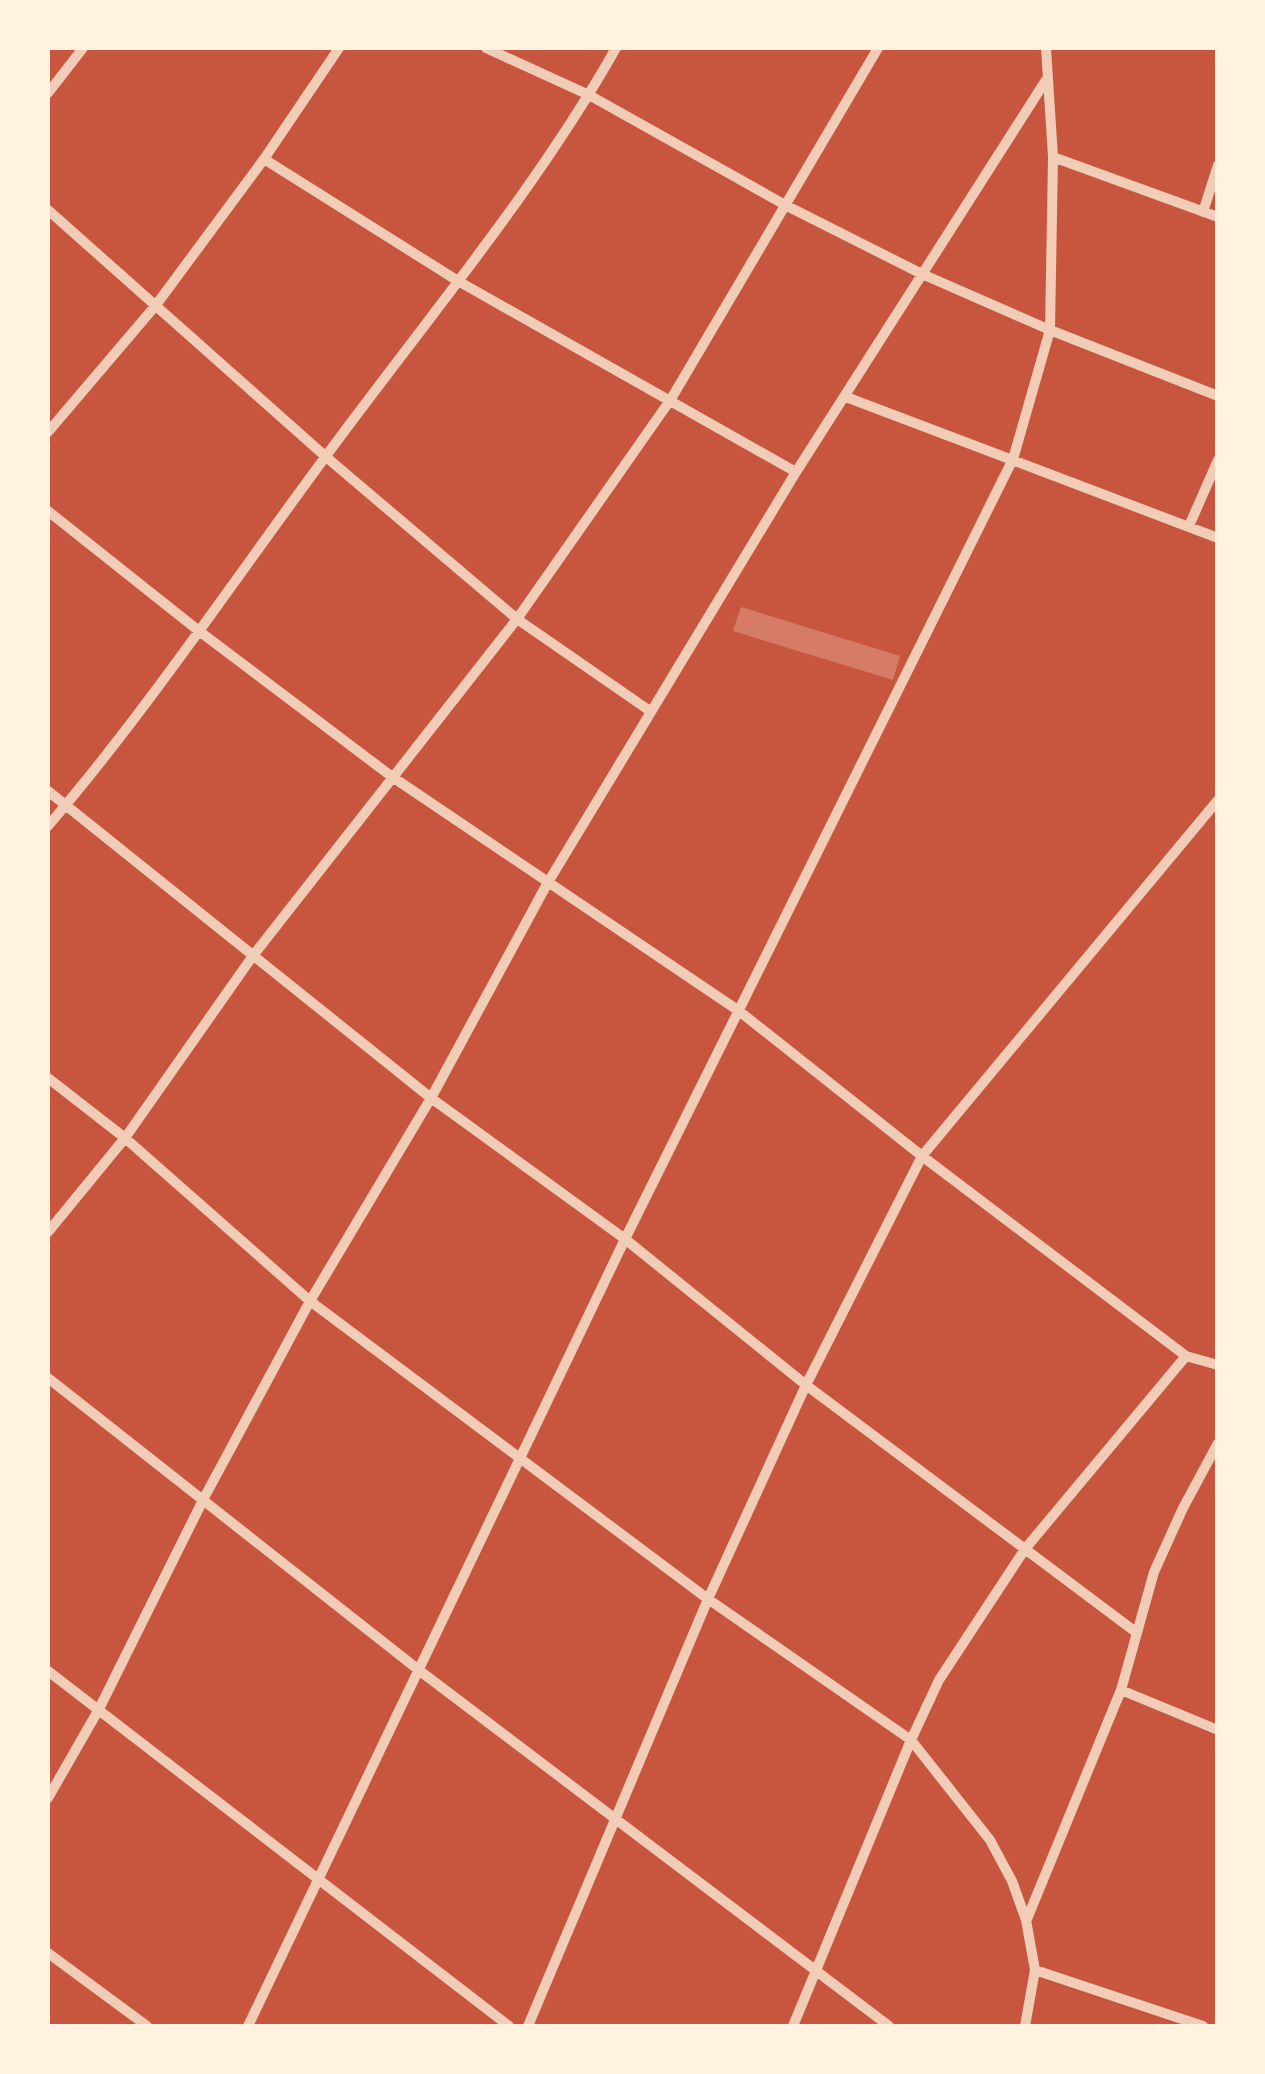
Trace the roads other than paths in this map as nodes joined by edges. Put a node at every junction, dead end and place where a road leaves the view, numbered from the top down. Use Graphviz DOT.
graph roads {
  1 [pos="82,48"];
  2 [pos="340,48"];
  3 [pos="486,48"];
  4 [pos="616,48"];
  5 [pos="878,48"];
  6 [pos="1046,48"];
  7 [pos="1046,80"];
  8 [pos="48,92"];
  9 [pos="590,95"];
  10 [pos="1053,157"];
  11 [pos="264,159"];
  12 [pos="1218,166"];
  13 [pos="787,206"];
  14 [pos="48,210"];
  15 [pos="1204,212"];
  16 [pos="1218,217"];
  17 [pos="922,274"];
  18 [pos="458,281"];
  19 [pos="156,305"];
  20 [pos="1050,330"];
  21 [pos="846,396"];
  22 [pos="1218,396"];
  23 [pos="671,399"];
  24 [pos="48,432"];
  25 [pos="326,456"];
  26 [pos="1013,459"];
  27 [pos="1218,460"];
  28 [pos="796,472"];
  29 [pos="48,511"];
  30 [pos="1188,526"];
  31 [pos="1218,538"];
  32 [pos="516,619"];
  33 [pos="199,631"];
  34 [pos="650,712"];
  35 [pos="391,776"];
  36 [pos="48,791"];
  37 [pos="1218,800"];
  38 [pos="65,806"];
  39 [pos="48,826"];
  40 [pos="547,884"];
  41 [pos="252,957"];
  42 [pos="739,1011"];
  43 [pos="48,1078"];
  44 [pos="432,1098"];
  45 [pos="125,1138"];
  46 [pos="922,1156"];
  47 [pos="48,1232"];
  48 [pos="624,1239"];
  49 [pos="310,1301"];
  50 [pos="1186,1356"];
  51 [pos="1218,1365"];
  52 [pos="48,1378"];
  53 [pos="806,1386"];
  54 [pos="1218,1443"];
  55 [pos="518,1458"];
  56 [pos="204,1498"];
  57 [pos="1025,1549"];
  58 [pos="708,1599"];
  59 [pos="1137,1633"];
  60 [pos="48,1671"];
  61 [pos="420,1671"];
  62 [pos="1121,1690"];
  63 [pos="98,1708"];
  64 [pos="1218,1730"];
  65 [pos="911,1740"];
  66 [pos="48,1798"];
  67 [pos="616,1818"];
  68 [pos="318,1879"];
  69 [pos="1026,1920"];
  70 [pos="48,1953"];
  71 [pos="817,1968"];
  72 [pos="1035,1970"];
  73 [pos="1184,2024"];
  74 [pos="147,2026"];
  75 [pos="248,2026"];
  76 [pos="509,2026"];
  77 [pos="528,2026"];
  78 [pos="793,2026"];
  79 [pos="889,2026"];
  80 [pos="1025,2026"];
  81 [pos="1203,2026"];
  1 -- 8 [label="street"];
  2 -- 11 [label="street"];
  3 -- 9 [label="street"];
  4 -- 9 [label="street"];
  5 -- 13 [label="street"];
  6 -- 7 [label="street"];
  7 -- 10 [label="street"];
  7 -- 17 [label="street"];
  9 -- 13 [label="street"];
  9 -- 18 [label="street"];
  10 -- 15 [label="street"];
  10 -- 20 [label="street"];
  11 -- 18 [label="street"];
  11 -- 19 [label="street"];
  12 -- 15 [label="street"];
  13 -- 17 [label="street"];
  13 -- 23 [label="street"];
  14 -- 19 [label="street"];
  15 -- 16 [label="street"];
  17 -- 20 [label="street"];
  17 -- 21 [label="street"];
  18 -- 23 [label="street"];
  18 -- 25 [label="street"];
  19 -- 24 [label="street"];
  19 -- 25 [label="street"];
  20 -- 22 [label="street"];
  20 -- 26 [label="street"];
  21 -- 26 [label="street"];
  21 -- 28 [label="street"];
  23 -- 28 [label="street"];
  23 -- 32 [label="street"];
  25 -- 32 [label="street"];
  25 -- 33 [label="street"];
  26 -- 30 [label="street"];
  26 -- 42 [label="street"];
  27 -- 30 [label="street"];
  28 -- 34 [label="street"];
  29 -- 33 [label="street"];
  30 -- 31 [label="street"];
  32 -- 34 [label="street"];
  32 -- 35 [label="street"];
  33 -- 35 [label="street"];
  33 -- 38 [label="street"];
  34 -- 40 [label="street"];
  35 -- 40 [label="street"];
  35 -- 41 [label="street"];
  36 -- 38 [label="street"];
  37 -- 46 [label="street"];
  38 -- 39 [label="street"];
  38 -- 41 [label="street"];
  40 -- 42 [label="street"];
  40 -- 44 [label="street"];
  41 -- 44 [label="street"];
  41 -- 45 [label="street"];
  42 -- 46 [label="street"];
  42 -- 48 [label="street"];
  43 -- 45 [label="street"];
  44 -- 48 [label="street"];
  44 -- 49 [label="street"];
  45 -- 47 [label="street"];
  45 -- 49 [label="street"];
  46 -- 50 [label="street"];
  46 -- 53 [label="street"];
  48 -- 53 [label="street"];
  48 -- 55 [label="street"];
  49 -- 55 [label="street"];
  49 -- 56 [label="street"];
  50 -- 51 [label="street"];
  50 -- 57 [label="street"];
  52 -- 56 [label="street"];
  53 -- 57 [label="street"];
  53 -- 58 [label="street"];
  54 -- 59 [label="street"];
  55 -- 58 [label="street"];
  55 -- 61 [label="street"];
  56 -- 61 [label="street"];
  56 -- 63 [label="street"];
  57 -- 59 [label="street"];
  57 -- 65 [label="street"];
  58 -- 65 [label="street"];
  58 -- 67 [label="street"];
  59 -- 62 [label="street"];
  60 -- 63 [label="street"];
  61 -- 67 [label="street"];
  61 -- 68 [label="street"];
  62 -- 64 [label="street"];
  62 -- 69 [label="street"];
  63 -- 66 [label="street"];
  63 -- 68 [label="street"];
  65 -- 69 [label="street"];
  65 -- 71 [label="street"];
  67 -- 71 [label="street"];
  67 -- 77 [label="street"];
  68 -- 75 [label="street"];
  68 -- 76 [label="street"];
  69 -- 72 [label="street"];
  70 -- 74 [label="street"];
  71 -- 78 [label="street"];
  71 -- 79 [label="street"];
  72 -- 73 [label="street"];
  72 -- 80 [label="street"];
  73 -- 81 [label="street"];
}
